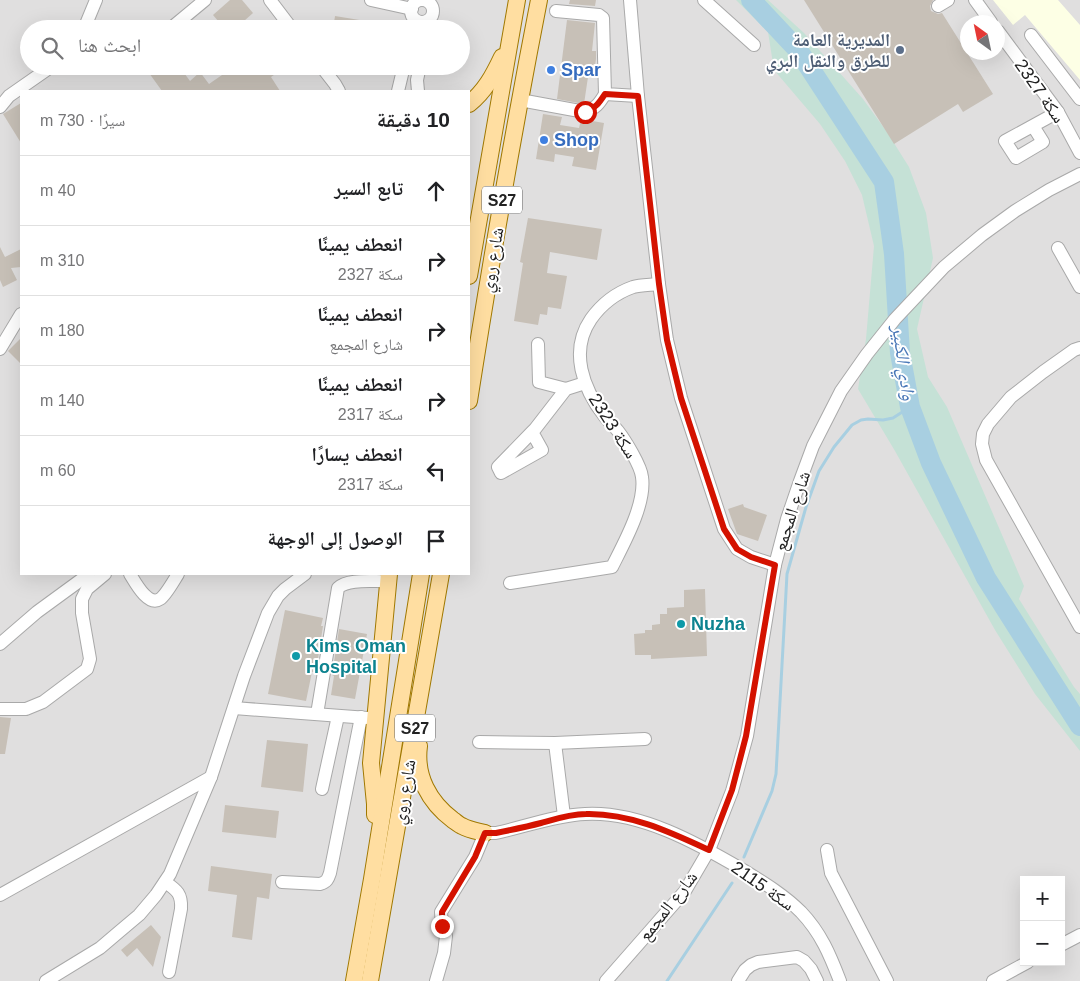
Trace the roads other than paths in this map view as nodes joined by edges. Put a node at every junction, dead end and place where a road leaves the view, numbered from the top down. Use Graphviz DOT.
graph roads {
  1 [pos="96,0"];
  2 [pos="205,0"];
  3 [pos="371,0"];
  4 [pos="517,0"];
  5 [pos="539,0"];
  6 [pos="630,0"];
  7 [pos="704,0"];
  8 [pos="975,0"];
  9 [pos="274,1"];
  10 [pos="432,3"];
  11 [pos="414,11"];
  12 [pos="556,11"];
  13 [pos="986,15"];
  14 [pos="88,20"];
  15 [pos="181,20"];
  16 [pos="286,20"];
  17 [pos="429,20"];
  18 [pos="514,22"];
  19 [pos="1031,35"];
  20 [pos="1005,40"];
  21 [pos="754,45"];
  22 [pos="39,75"];
  23 [pos="328,75"];
  24 [pos="402,75"];
  25 [pos="418,75"];
  26 [pos="337,88"];
  27 [pos="398,90"];
  28 [pos="418,90"];
  29 [pos="605,94"];
  30 [pos="638,96"];
  31 [pos="1080,99"];
  32 [pos="520,100"];
  33 [pos="470,103"];
  34 [pos="0,107"];
  35 [pos="1058,112"];
  36 [pos="1033,126"];
  37 [pos="1080,153"];
  38 [pos="1080,174"];
  39 [pos="1058,248"];
  40 [pos="470,270"];
  41 [pos="659,284"];
  42 [pos="1080,287"];
  43 [pos="20,316"];
  44 [pos="538,344"];
  45 [pos="1080,348"];
  46 [pos="0,349"];
  47 [pos="585,383"];
  48 [pos="566,389"];
  49 [pos="470,396"];
  50 [pos="532,432"];
  51 [pos="775,565"];
  52 [pos="88,575"];
  53 [pos="105,575"];
  54 [pos="131,575"];
  55 [pos="177,575"];
  56 [pos="304,575"];
  57 [pos="421,575"];
  58 [pos="442,575"];
  59 [pos="389,578"];
  60 [pos="510,583"];
  61 [pos="435,616"];
  62 [pos="1080,627"];
  63 [pos="0,644"];
  64 [pos="234,708"];
  65 [pos="0,709"];
  66 [pos="317,714"];
  67 [pos="338,716"];
  68 [pos="369,718"];
  69 [pos="645,739"];
  70 [pos="479,742"];
  71 [pos="555,743"];
  72 [pos="211,777"];
  73 [pos="322,789"];
  74 [pos="564,816"];
  75 [pos="485,833"];
  76 [pos="709,850"];
  77 [pos="827,850"];
  78 [pos="372,879"];
  79 [pos="165,882"];
  80 [pos="282,882"];
  81 [pos="0,895"];
  82 [pos="1080,935"];
  83 [pos="1065,943"];
  84 [pos="1021,966"];
  85 [pos="169,972"];
  86 [pos="46,981"];
  87 [pos="354,981"];
  88 [pos="370,981"];
  89 [pos="436,981"];
  90 [pos="606,981"];
  91 [pos="738,981"];
  92 [pos="817,981"];
  93 [pos="840,981"];
  94 [pos="886,981"];
  95 [pos="993,981"];
  1 -- 14 [label="street"];
  2 -- 15 [label="street"];
  3 -- 11 [label="street"];
  4 -- 18 [label="main road, شارع روي / S27"];
  5 -- 32 [label="main road, شارع روي / S27"];
  6 -- 30 [label="street"];
  7 -- 21 [label="street"];
  8 -- 13 [label="street"];
  9 -- 16 [label="street"];
  10 -- 11 [label="street"];
  10 -- 17 [label="street"];
  12 -- 29 [label="street"];
  18 -- 33 [label="main road"];
  18 -- 40 [label="main road, شارع روي / S27"];
  19 -- 31 [label="street"];
  20 -- 35 [label="street, سكة 2327"];
  22 -- 34 [label="street"];
  23 -- 26 [label="street"];
  24 -- 27 [label="street"];
  25 -- 28 [label="street"];
  29 -- 30 [label="street"];
  29 -- 32 [label="street"];
  30 -- 41 [label="street"];
  32 -- 49 [label="main road, شارع روي / S27"];
  35 -- 36 [label="street"];
  35 -- 37 [label="street, سكة 2327"];
  38 -- 51 [label="street, شارع المجمع"];
  39 -- 42 [label="street"];
  41 -- 47 [label="street, سكة 2323"];
  41 -- 51 [label="street"];
  43 -- 46 [label="street"];
  44 -- 48 [label="street"];
  45 -- 62 [label="street"];
  47 -- 48 [label="street"];
  47 -- 60 [label="street, سكة 2323"];
  48 -- 50 [label="street"];
  51 -- 76 [label="street, شارع المجمع"];
  52 -- 63 [label="street"];
  53 -- 65 [label="street"];
  54 -- 55 [label="street"];
  56 -- 64 [label="street"];
  57 -- 78 [label="main road, شارع روي / S27"];
  58 -- 61 [label="main road, شارع روي / S27"];
  59 -- 66 [label="street"];
  59 -- 68 [label="main road"];
  61 -- 75 [label="main road"];
  61 -- 88 [label="main road, شارع روي / S27"];
  64 -- 66 [label="street"];
  64 -- 72 [label="street"];
  66 -- 67 [label="street"];
  67 -- 68 [label="street"];
  67 -- 73 [label="street"];
  68 -- 78 [label="main road"];
  68 -- 80 [label="street"];
  69 -- 71 [label="street"];
  70 -- 71 [label="street"];
  71 -- 74 [label="street"];
  72 -- 79 [label="street"];
  72 -- 81 [label="street"];
  74 -- 75 [label="street, سكة 2115"];
  74 -- 76 [label="street, سكة 2115"];
  75 -- 89 [label="street"];
  76 -- 90 [label="street, شارع المجمع"];
  76 -- 93 [label="street, سكة 2115"];
  77 -- 94 [label="street"];
  78 -- 87 [label="main road, شارع روي / S27"];
  79 -- 85 [label="street"];
  79 -- 86 [label="street"];
  82 -- 83 [label="street"];
  84 -- 95 [label="street"];
  91 -- 92 [label="street"];
}
